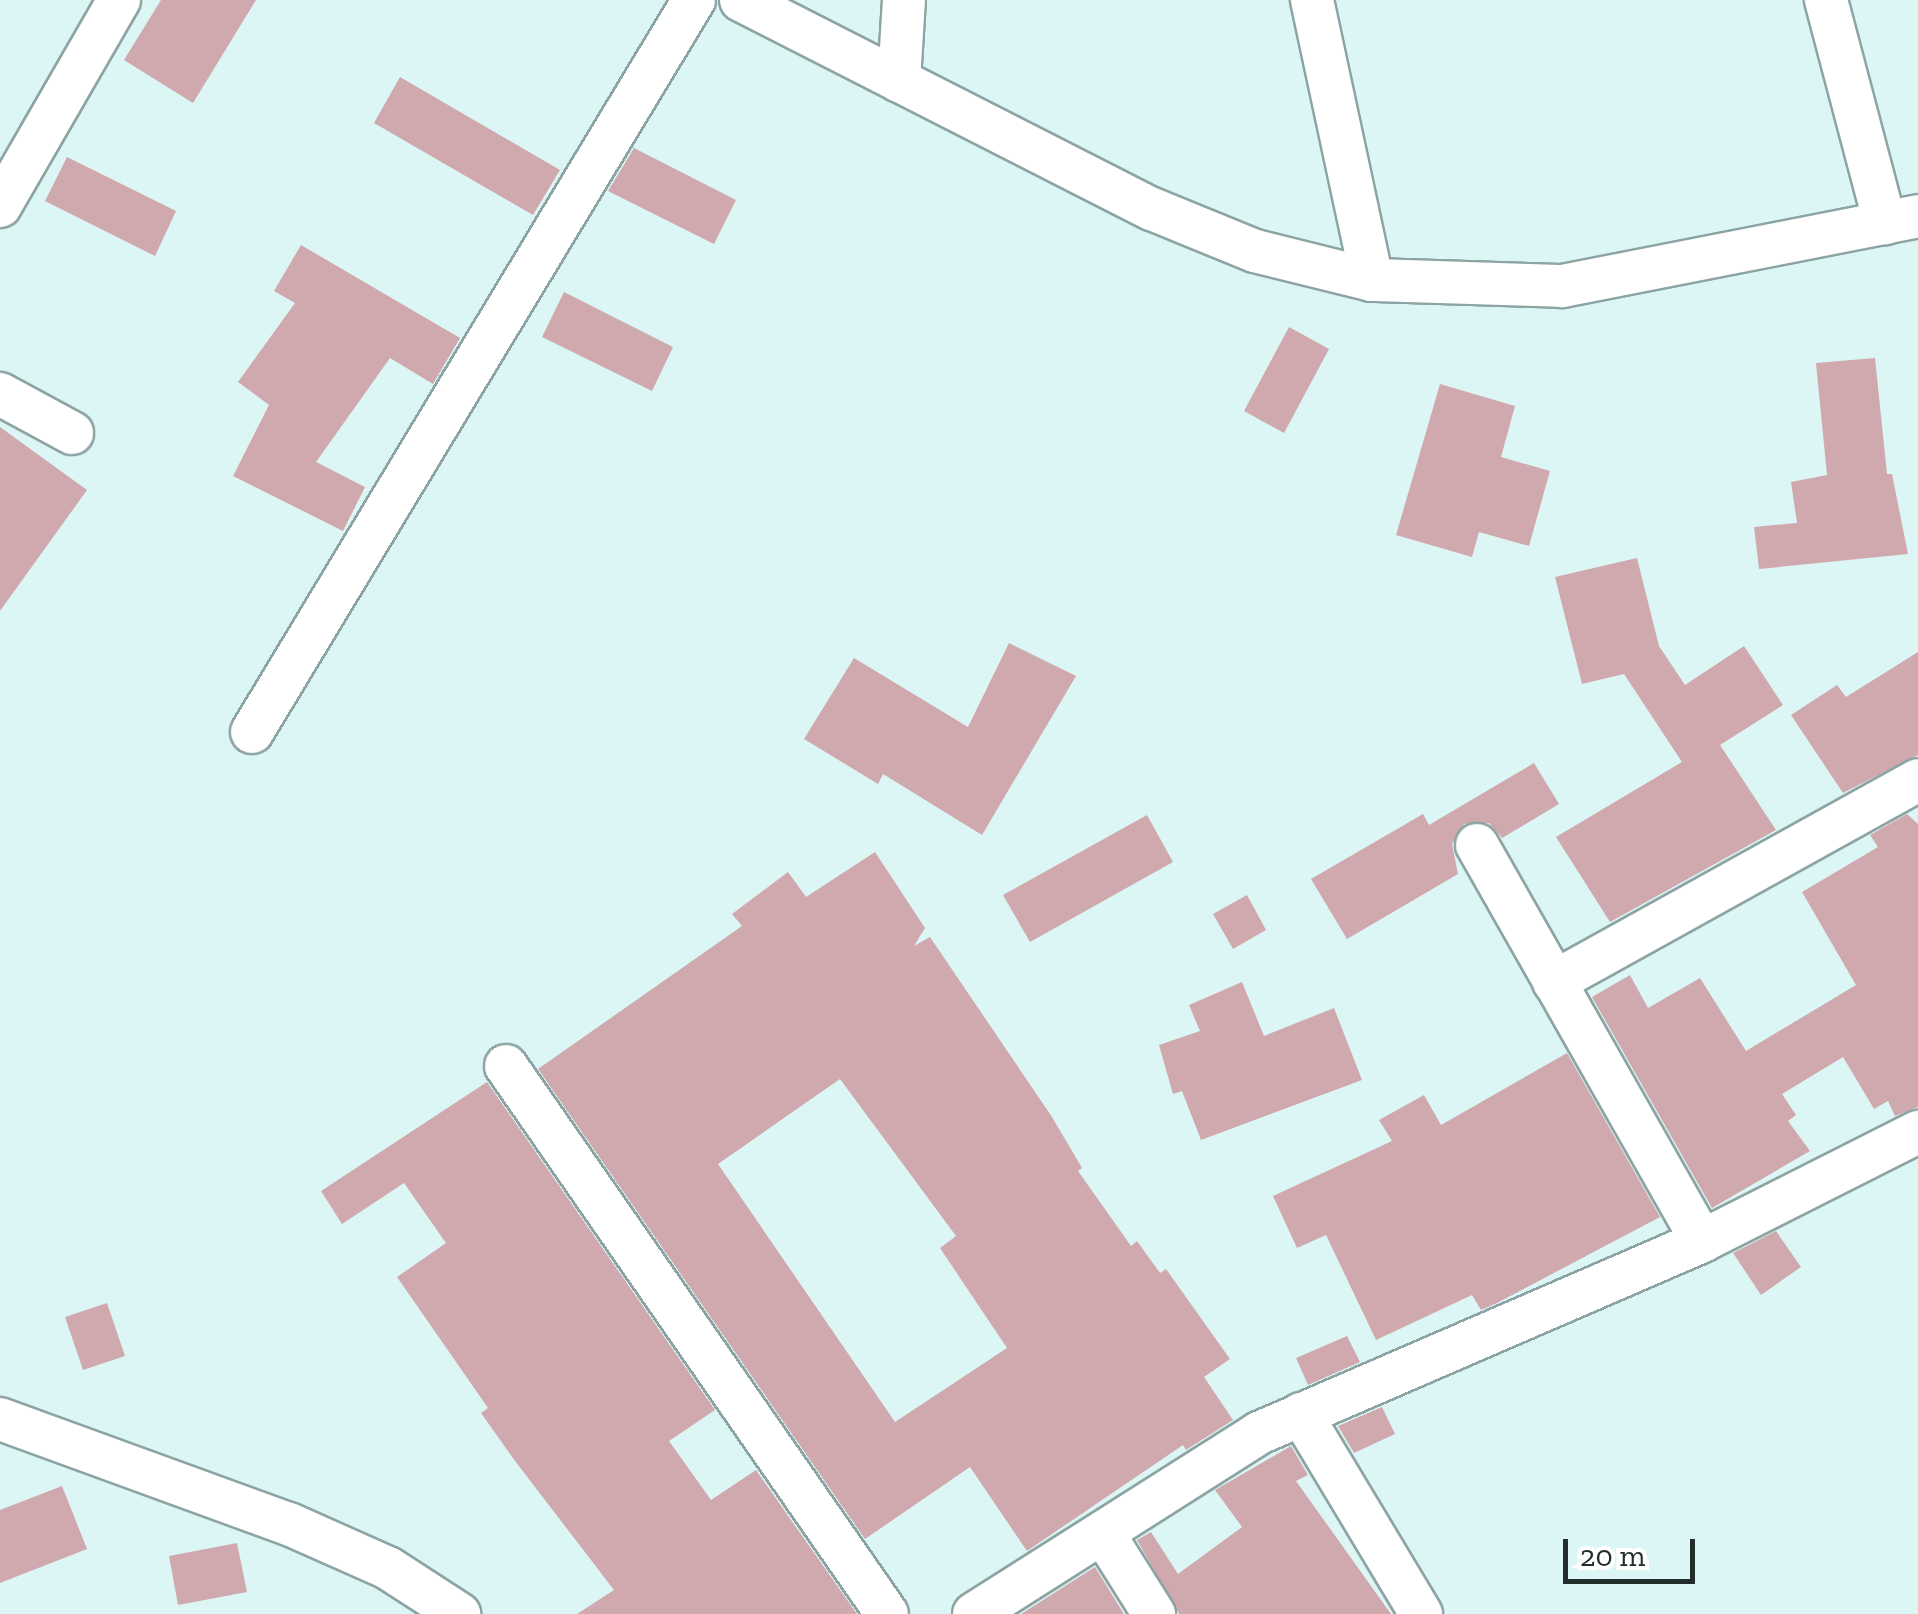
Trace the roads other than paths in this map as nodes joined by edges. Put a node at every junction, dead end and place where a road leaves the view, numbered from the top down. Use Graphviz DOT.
graph roads {
  1 [pos="120,0"];
  2 [pos="694,0"];
  3 [pos="741,0"];
  4 [pos="904,0"];
  5 [pos="1312,0"];
  6 [pos="1826,0"];
  7 [pos="900,81"];
  8 [pos="0,206"];
  9 [pos="1902,219"];
  10 [pos="1372,280"];
  11 [pos="0,394"];
  12 [pos="72,433"];
  13 [pos="252,732"];
  14 [pos="1918,780"];
  15 [pos="1477,845"];
  16 [pos="1554,982"];
  17 [pos="506,1066"];
  18 [pos="1918,1132"];
  19 [pos="1702,1241"];
  20 [pos="1301,1414"];
  21 [pos="0,1418"];
  22 [pos="1102,1534"];
  23 [pos="459,1614"];
  24 [pos="887,1614"];
  25 [pos="974,1614"];
  26 [pos="1154,1614"];
  27 [pos="1421,1614"];
  1 -- 8 [label="street"];
  2 -- 13 [label="street"];
  3 -- 7 [label="street"];
  4 -- 7 [label="street"];
  5 -- 10 [label="street"];
  6 -- 9 [label="street"];
  7 -- 10 [label="street"];
  9 -- 10 [label="street"];
  11 -- 12 [label="street"];
  14 -- 16 [label="street"];
  15 -- 16 [label="street"];
  16 -- 19 [label="street"];
  17 -- 24 [label="street"];
  18 -- 19 [label="street"];
  19 -- 20 [label="street"];
  20 -- 22 [label="street"];
  20 -- 27 [label="street"];
  21 -- 23 [label="street"];
  22 -- 25 [label="street"];
  22 -- 26 [label="street"];
}
